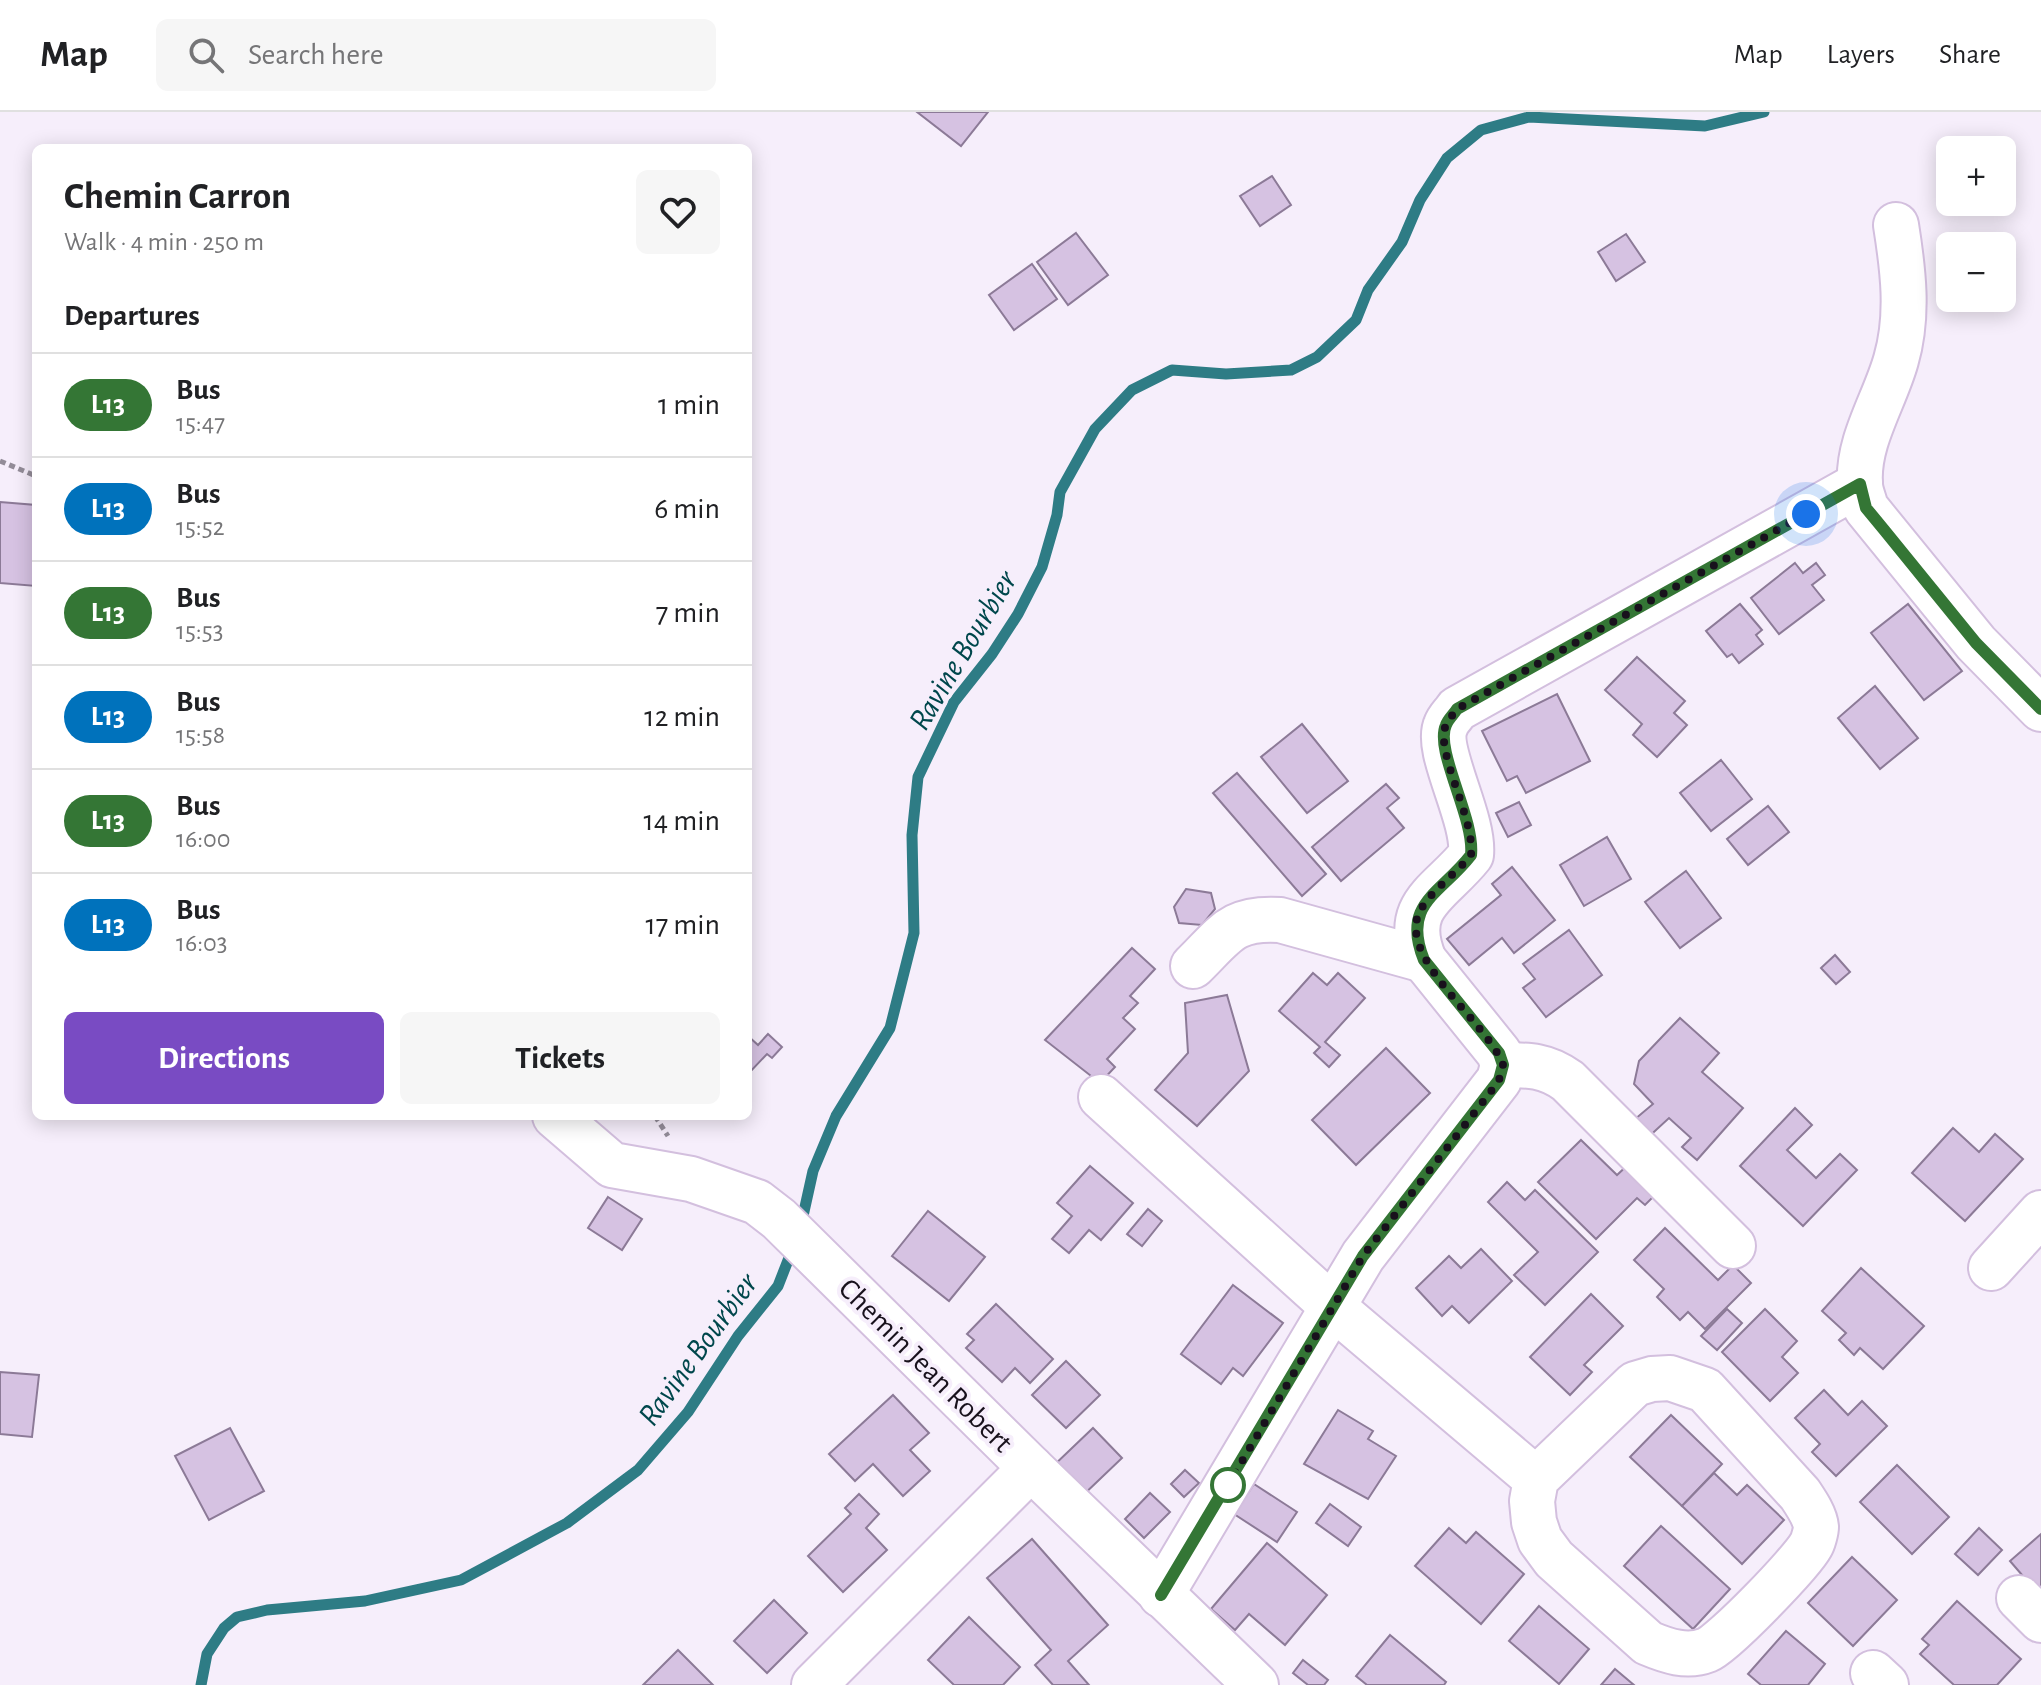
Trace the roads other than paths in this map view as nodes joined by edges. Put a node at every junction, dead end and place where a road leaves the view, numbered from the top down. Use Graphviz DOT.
graph roads {
  1 [pos="1896,225"];
  2 [pos="1860,484"];
  3 [pos="2041,709"];
  4 [pos="1424,960"];
  5 [pos="1193,966"];
  6 [pos="1503,1065"];
  7 [pos="1101,1097"];
  8 [pos="560,1120"];
  9 [pos="2041,1213"];
  10 [pos="1733,1246"];
  11 [pos="1991,1268"];
  12 [pos="1334,1308"];
  13 [pos="1031,1468"];
  14 [pos="1536,1479"];
  15 [pos="1161,1595"];
  16 [pos="814,1685"];
  17 [pos="1256,1685"];
  1 -- 2 [label="street"];
  2 -- 3 [label="street"];
  2 -- 4 [label="street"];
  4 -- 5 [label="street"];
  4 -- 6 [label="street"];
  6 -- 10 [label="street"];
  6 -- 12 [label="street"];
  7 -- 12 [label="street"];
  8 -- 13 [label="street, Chemin Jean Robert"];
  9 -- 11 [label="street"];
  12 -- 14 [label="street"];
  12 -- 15 [label="street"];
  13 -- 15 [label="street, Chemin Jean Robert"];
  13 -- 16 [label="street"];
  14 -- 14 [label="street"];
  15 -- 17 [label="street, Chemin Jean Robert"];
}
